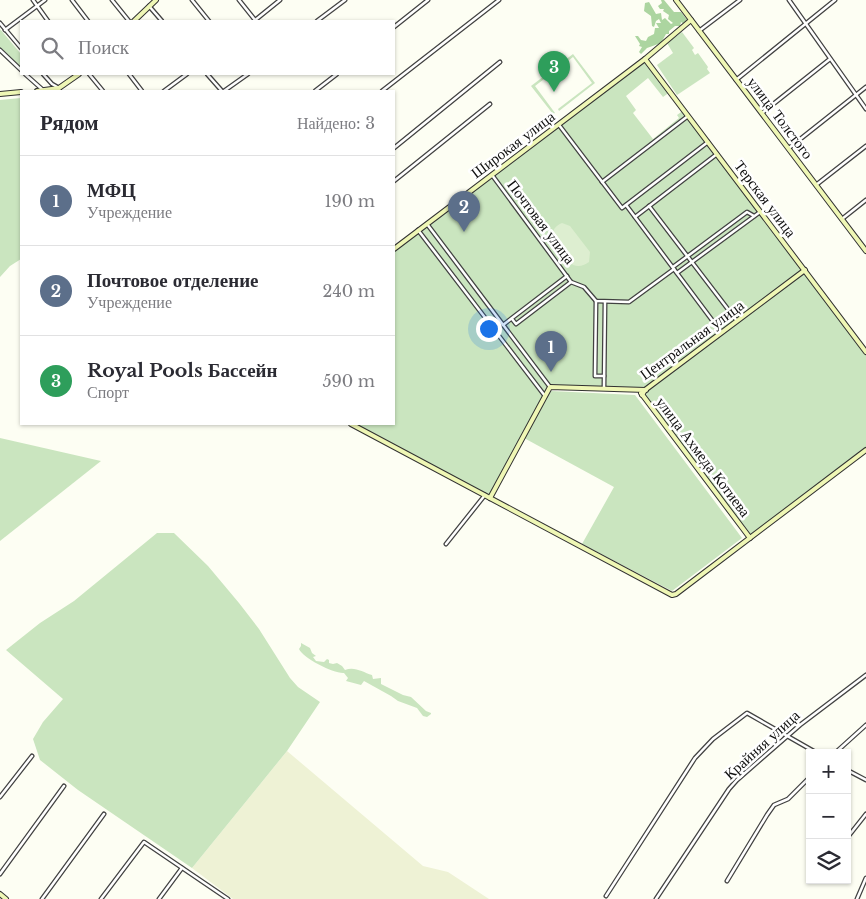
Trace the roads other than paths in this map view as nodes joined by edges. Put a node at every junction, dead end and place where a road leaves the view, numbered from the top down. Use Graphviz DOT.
graph roads {
  1 [pos="33,0"];
  2 [pos="46,0"];
  3 [pos="72,0"];
  4 [pos="112,0"];
  5 [pos="156,0"];
  6 [pos="192,0"];
  7 [pos="239,0"];
  8 [pos="280,0"];
  9 [pos="345,0"];
  10 [pos="428,0"];
  11 [pos="499,0"];
  12 [pos="676,0"];
  13 [pos="740,0"];
  14 [pos="789,0"];
  15 [pos="835,0"];
  16 [pos="37,6"];
  17 [pos="149,6"];
  18 [pos="47,20"];
  19 [pos="87,20"];
  20 [pos="128,20"];
  21 [pos="135,20"];
  22 [pos="161,20"];
  23 [pos="208,20"];
  24 [pos="254,20"];
  25 [pos="256,20"];
  26 [pos="318,20"];
  27 [pos="691,20"];
  28 [pos="805,23"];
  29 [pos="0,24"];
  30 [pos="395,26"];
  31 [pos="5,30"];
  32 [pos="699,31"];
  33 [pos="20,47"];
  34 [pos="0,50"];
  35 [pos="830,58"];
  36 [pos="645,59"];
  37 [pos="500,62"];
  38 [pos="20,69"];
  39 [pos="26,75"];
  40 [pos="44,75"];
  41 [pos="78,75"];
  42 [pos="90,75"];
  43 [pos="130,75"];
  44 [pos="186,75"];
  45 [pos="208,75"];
  46 [pos="247,75"];
  47 [pos="335,75"];
  48 [pos="736,80"];
  49 [pos="866,87"];
  50 [pos="43,90"];
  51 [pos="59,90"];
  52 [pos="102,90"];
  53 [pos="141,90"];
  54 [pos="165,90"];
  55 [pos="222,90"];
  56 [pos="224,90"];
  57 [pos="316,90"];
  58 [pos="383,90"];
  59 [pos="20,92"];
  60 [pos="0,94"];
  61 [pos="856,96"];
  62 [pos="490,104"];
  63 [pos="866,109"];
  64 [pos="762,113"];
  65 [pos="688,116"];
  66 [pos="559,125"];
  67 [pos="708,142"];
  68 [pos="866,146"];
  69 [pos="395,147"];
  70 [pos="789,149"];
  71 [pos="717,154"];
  72 [pos="492,175"];
  73 [pos="395,180"];
  74 [pos="602,182"];
  75 [pos="816,185"];
  76 [pos="866,200"];
  77 [pos="626,205"];
  78 [pos="649,206"];
  79 [pos="760,212"];
  80 [pos="754,216"];
  81 [pos="635,217"];
  82 [pos="842,219"];
  83 [pos="427,224"];
  84 [pos="418,230"];
  85 [pos="395,248"];
  86 [pos="866,251"];
  87 [pos="687,256"];
  88 [pos="692,262"];
  89 [pos="674,268"];
  90 [pos="804,270"];
  91 [pos="677,273"];
  92 [pos="567,276"];
  93 [pos="571,282"];
  94 [pos="596,301"];
  95 [pos="605,302"];
  96 [pos="512,318"];
  97 [pos="737,322"];
  98 [pos="503,325"];
  99 [pos="722,332"];
  100 [pos="866,352"];
  101 [pos="604,376"];
  102 [pos="550,387"];
  103 [pos="604,387"];
  104 [pos="638,389"];
  105 [pos="646,390"];
  106 [pos="642,395"];
  107 [pos="545,396"];
  108 [pos="353,425"];
  109 [pos="866,450"];
  110 [pos="485,495"];
  111 [pos="490,498"];
  112 [pos="750,538"];
  113 [pos="446,544"];
  114 [pos="866,675"];
  115 [pos="866,725"];
  116 [pos="787,736"];
  117 [pos="810,749"];
  118 [pos="839,749"];
  119 [pos="32,756"];
  120 [pos="851,772"];
  121 [pos="866,780"];
  122 [pos="806,781"];
  123 [pos="64,786"];
  124 [pos="0,797"];
  125 [pos="104,814"];
  126 [pos="866,814"];
  127 [pos="851,833"];
  128 [pos="182,868"];
  129 [pos="0,874"];
  130 [pos="866,878"];
  131 [pos="727,881"];
  132 [pos="0,894"];
  133 [pos="606,896"];
  134 [pos="223,898"];
  135 [pos="6,899"];
  136 [pos="42,899"];
  137 [pos="101,899"];
  138 [pos="159,899"];
  139 [pos="228,899"];
  140 [pos="656,899"];
  141 [pos="856,899"];
  1 -- 16 [label="street"];
  2 -- 16 [label="street"];
  3 -- 19 [label="street"];
  4 -- 20 [label="street"];
  5 -- 17 [label="street"];
  6 -- 23 [label="street"];
  7 -- 24 [label="street"];
  8 -- 25 [label="street"];
  9 -- 26 [label="street"];
  10 -- 30 [label="street"];
  11 -- 58 [label="street"];
  12 -- 27 [label="street, улица Толстого"];
  13 -- 32 [label="street"];
  14 -- 28 [label="street"];
  15 -- 28 [label="street"];
  16 -- 18 [label="street"];
  16 -- 31 [label="street"];
  17 -- 21 [label="street"];
  17 -- 22 [label="street"];
  27 -- 32 [label="street, улица Толстого"];
  27 -- 36 [label="street, Широкая улица"];
  28 -- 35 [label="street"];
  28 -- 48 [label="street"];
  29 -- 31 [label="street"];
  31 -- 33 [label="street"];
  32 -- 48 [label="street, улица Толстого"];
  34 -- 38 [label="street"];
  35 -- 61 [label="street"];
  35 -- 64 [label="street"];
  36 -- 65 [label="street, Терская улица"];
  36 -- 66 [label="street, Широкая улица"];
  37 -- 69 [label="street"];
  39 -- 50 [label="street"];
  40 -- 51 [label="street"];
  41 -- 51 [label="street"];
  42 -- 52 [label="street"];
  43 -- 53 [label="street"];
  44 -- 54 [label="street"];
  45 -- 55 [label="street"];
  46 -- 56 [label="street"];
  47 -- 57 [label="street"];
  48 -- 64 [label="street, улица Толстого"];
  49 -- 61 [label="street"];
  59 -- 60 [label="street"];
  61 -- 63 [label="street"];
  61 -- 70 [label="street"];
  62 -- 73 [label="street"];
  64 -- 70 [label="street, улица Толстого"];
  65 -- 67 [label="street, Терская улица"];
  65 -- 74 [label="street"];
  66 -- 72 [label="street, Широкая улица"];
  66 -- 74 [label="street"];
  67 -- 71 [label="street, Терская улица"];
  67 -- 77 [label="street"];
  68 -- 75 [label="street"];
  70 -- 75 [label="street, улица Толстого"];
  71 -- 78 [label="street"];
  71 -- 79 [label="street, Терская улица"];
  72 -- 83 [label="street, Широкая улица"];
  72 -- 92 [label="street, Почтовая улица"];
  74 -- 77 [label="street"];
  75 -- 82 [label="street, улица Толстого"];
  76 -- 82 [label="street"];
  77 -- 81 [label="street"];
  78 -- 81 [label="street"];
  78 -- 87 [label="street"];
  79 -- 80 [label="street"];
  79 -- 90 [label="street, Терская улица"];
  80 -- 87 [label="street"];
  80 -- 88 [label="street"];
  81 -- 89 [label="street"];
  82 -- 86 [label="street, улица Толстого"];
  83 -- 84 [label="street, Широкая улица"];
  83 -- 98 [label="street"];
  84 -- 85 [label="street, Широкая улица"];
  84 -- 107 [label="street"];
  87 -- 88 [label="street"];
  87 -- 89 [label="street"];
  88 -- 91 [label="street"];
  88 -- 97 [label="street"];
  89 -- 91 [label="street"];
  89 -- 95 [label="street"];
  90 -- 97 [label="street, Центральная улица"];
  90 -- 100 [label="street, Терская улица"];
  91 -- 99 [label="street"];
  92 -- 93 [label="street, Почтовая улица"];
  92 -- 96 [label="street"];
  93 -- 94 [label="street, Почтовая улица"];
  93 -- 96 [label="street"];
  94 -- 95 [label="street"];
  94 -- 101 [label="street"];
  95 -- 101 [label="street"];
  96 -- 98 [label="street"];
  97 -- 99 [label="street, Центральная улица"];
  98 -- 102 [label="street"];
  99 -- 105 [label="street, Центральная улица"];
  101 -- 103 [label="street"];
  102 -- 103 [label="street, Центральная улица"];
  102 -- 107 [label="street"];
  103 -- 104 [label="street, Центральная улица"];
  104 -- 105 [label="street, Центральная улица"];
  104 -- 106 [label="street, улица Ахмеда Котиева"];
  105 -- 106 [label="street"];
  106 -- 112 [label="street, улица Ахмеда Котиева"];
  107 -- 111 [label="street"];
  108 -- 110 [label="street"];
  109 -- 112 [label="street"];
  110 -- 111 [label="street"];
  110 -- 113 [label="street"];
  111 -- 112 [label="street"];
  114 -- 116 [label="street, Крайняя улица"];
  115 -- 118 [label="street"];
  116 -- 117 [label="street"];
  116 -- 133 [label="street"];
  116 -- 140 [label="street, Крайняя улица"];
  119 -- 124 [label="street"];
  120 -- 121 [label="street"];
  122 -- 131 [label="street"];
  123 -- 129 [label="street"];
  125 -- 136 [label="street"];
  126 -- 127 [label="street"];
  128 -- 134 [label="street"];
  128 -- 137 [label="street"];
  128 -- 138 [label="street"];
  130 -- 141 [label="street"];
  132 -- 135 [label="street"];
  134 -- 139 [label="street"];
}
